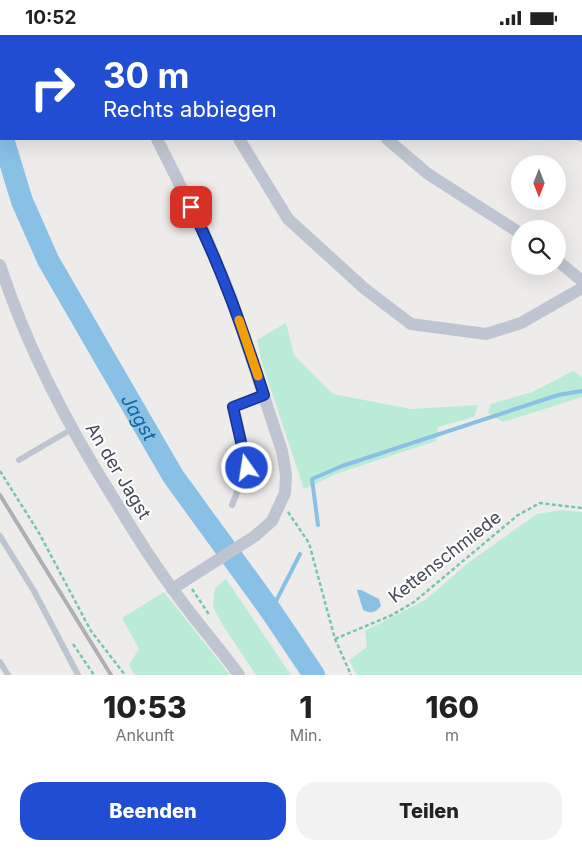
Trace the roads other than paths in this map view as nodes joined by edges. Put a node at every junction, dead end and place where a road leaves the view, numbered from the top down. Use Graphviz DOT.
graph roads {
  1 [pos="158,140"];
  2 [pos="240,140"];
  3 [pos="388,140"];
  4 [pos="511,227"];
  5 [pos="0,265"];
  6 [pos="566,268"];
  7 [pos="582,281"];
  8 [pos="582,288"];
  9 [pos="264,395"];
  10 [pos="72,429"];
  11 [pos="19,460"];
  12 [pos="232,505"];
  13 [pos="0,536"];
  14 [pos="172,589"];
  15 [pos="0,662"];
  16 [pos="8,675"];
  17 [pos="78,675"];
  18 [pos="239,675"];
  1 -- 9 [label="street"];
  2 -- 8 [label="street"];
  3 -- 4 [label="street"];
  5 -- 10 [label="street, An der Jagst"];
  6 -- 7 [label="street"];
  9 -- 12 [label="lane"];
  9 -- 14 [label="street"];
  10 -- 11 [label="lane"];
  10 -- 14 [label="street, An der Jagst"];
  13 -- 17 [label="lane"];
  14 -- 18 [label="street, An der Jagst"];
  15 -- 16 [label="lane"];
}
